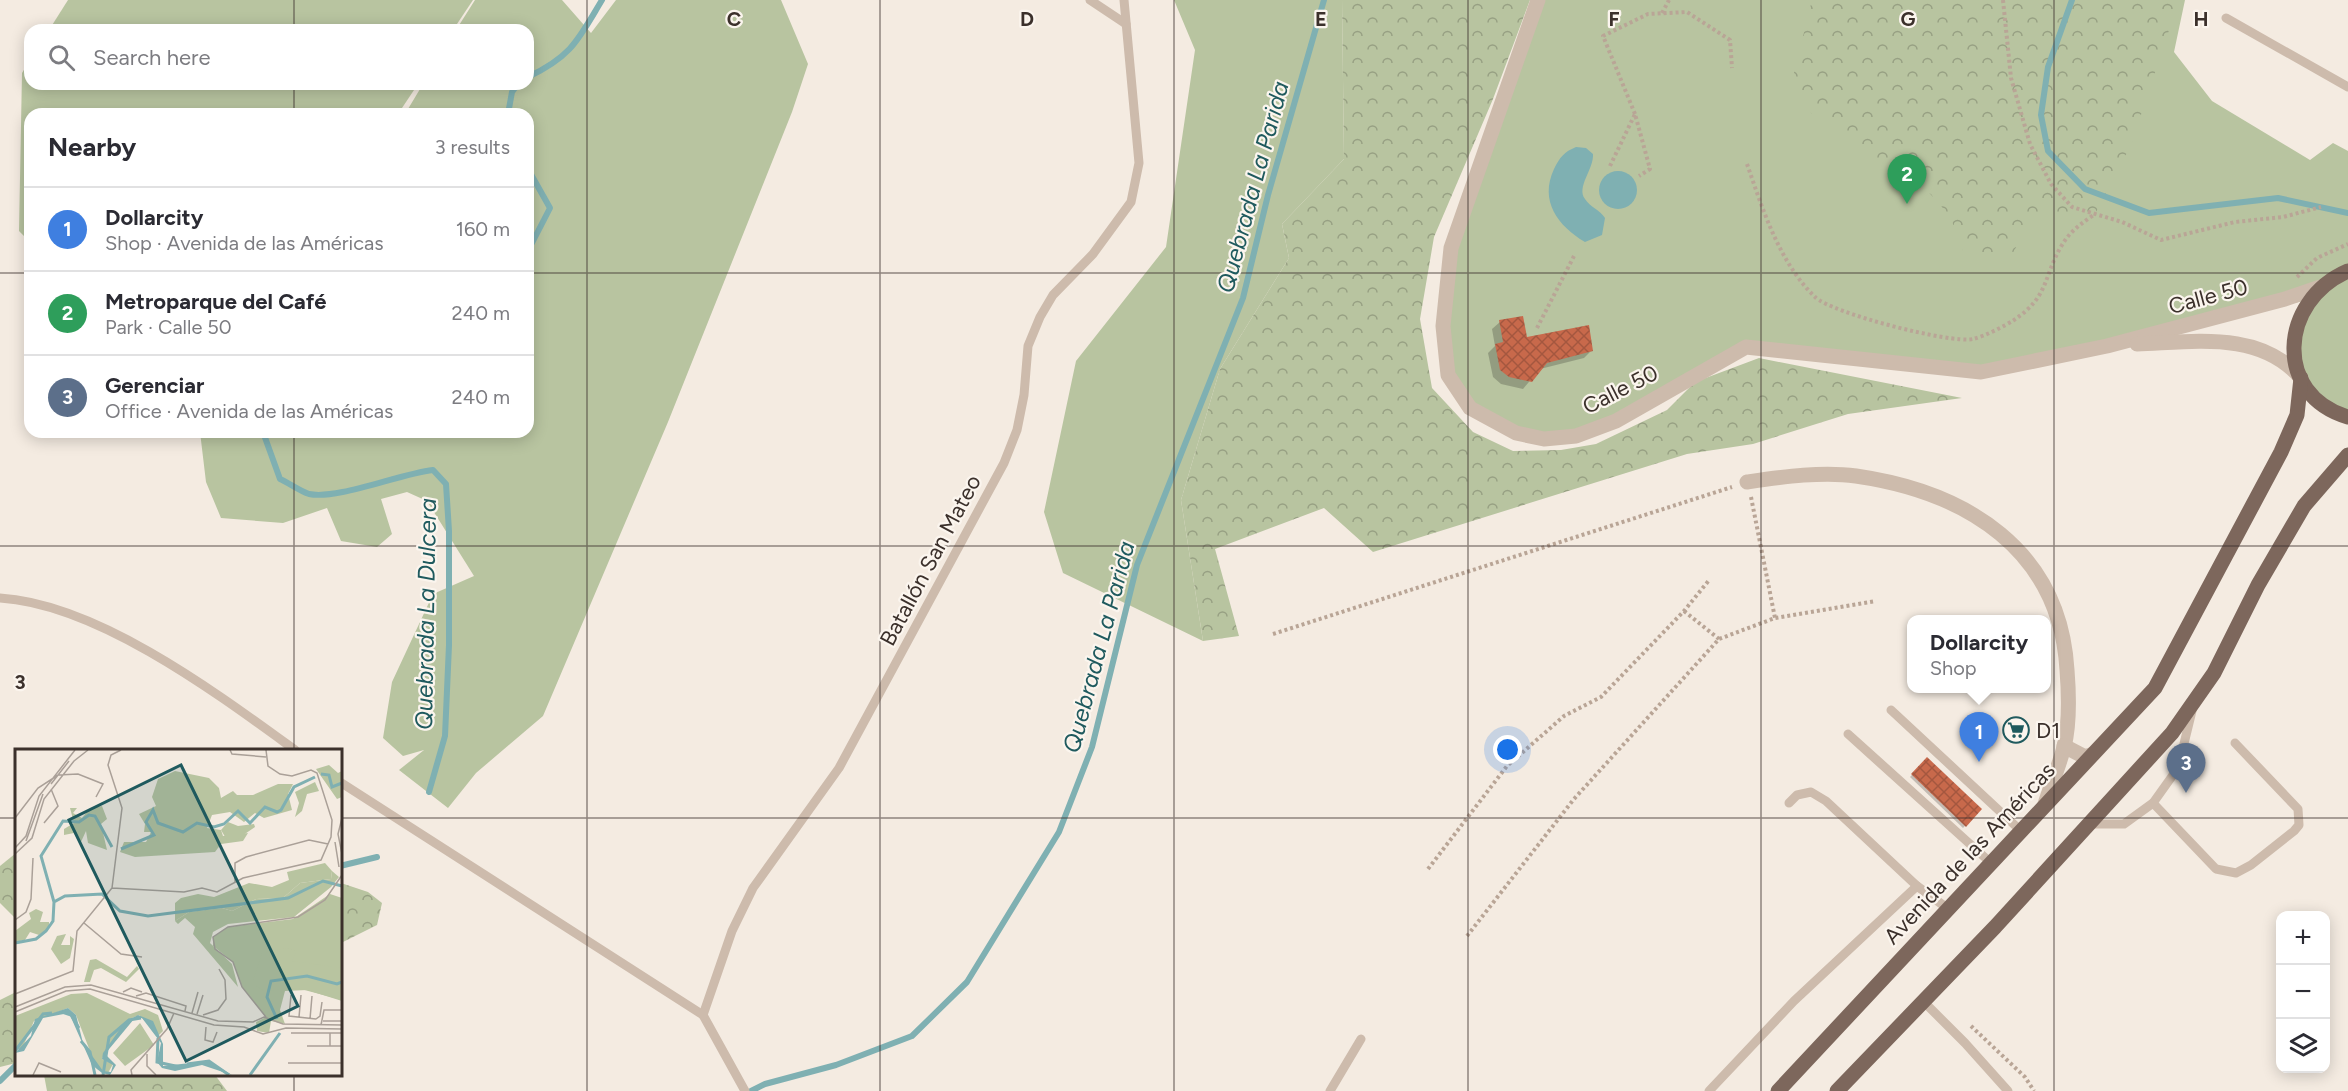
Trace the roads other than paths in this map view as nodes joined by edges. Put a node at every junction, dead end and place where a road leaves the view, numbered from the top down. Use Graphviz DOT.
graph roads {
  1 [pos="1090,0"];
  2 [pos="1124,0"];
  3 [pos="1538,0"];
  4 [pos="2226,18"];
  5 [pos="1126,24"];
  6 [pos="2348,87"];
  7 [pos="2348,271"];
  8 [pos="2320,287"];
  9 [pos="2107,346"];
  10 [pos="2301,378"];
  11 [pos="2348,417"];
  12 [pos="2348,455"];
  13 [pos="1747,482"];
  14 [pos="0,598"];
  15 [pos="2193,706"];
  16 [pos="1891,710"];
  17 [pos="1848,734"];
  18 [pos="2235,743"];
  19 [pos="2064,746"];
  20 [pos="294,749"];
  21 [pos="2094,754"];
  22 [pos="342,783"];
  23 [pos="1933,795"];
  24 [pos="1789,802"];
  25 [pos="2153,803"];
  26 [pos="1925,804"];
  27 [pos="2045,804"];
  28 [pos="2087,824"];
  29 [pos="2020,830"];
  30 [pos="1991,863"];
  31 [pos="1917,886"];
  32 [pos="1947,908"];
  33 [pos="1923,1001"];
  34 [pos="703,1015"];
  35 [pos="1361,1039"];
  36 [pos="745,1091"];
  37 [pos="1330,1091"];
  38 [pos="1709,1091"];
  39 [pos="1778,1091"];
  40 [pos="1837,1091"];
  41 [pos="2007,1091"];
  1 -- 5 [label="lane"];
  2 -- 5 [label="lane, Batallón San Mateo"];
  3 -- 9 [label="street, Calle 50"];
  4 -- 6 [label="lane"];
  5 -- 34 [label="lane, Batallón San Mateo"];
  7 -- 8 [label="main road"];
  8 -- 9 [label="street, Calle 50"];
  8 -- 10 [label="main road"];
  9 -- 10 [label="street, Calle 50"];
  10 -- 11 [label="main road"];
  10 -- 21 [label="main road, Avenida de las Américas"];
  12 -- 15 [label="main road"];
  13 -- 19 [label="street"];
  14 -- 20 [label="lane"];
  15 -- 25 [label="lane"];
  15 -- 28 [label="main road"];
  16 -- 29 [label="lane"];
  17 -- 26 [label="lane"];
  18 -- 25 [label="lane"];
  19 -- 21 [label="street"];
  19 -- 27 [label="street"];
  21 -- 27 [label="main road, Avenida de las Américas"];
  22 -- 34 [label="lane"];
  23 -- 26 [label="lane"];
  24 -- 31 [label="lane"];
  25 -- 28 [label="lane"];
  26 -- 30 [label="lane"];
  27 -- 29 [label="main road, Avenida de las Américas"];
  28 -- 33 [label="main road"];
  29 -- 30 [label="main road, Avenida de las Américas"];
  30 -- 32 [label="main road, Avenida de las Américas"];
  31 -- 32 [label="lane"];
  31 -- 38 [label="lane"];
  32 -- 39 [label="main road, Avenida de las Américas"];
  33 -- 40 [label="main road"];
  33 -- 41 [label="lane"];
  34 -- 36 [label="lane"];
  35 -- 37 [label="lane"];
}
